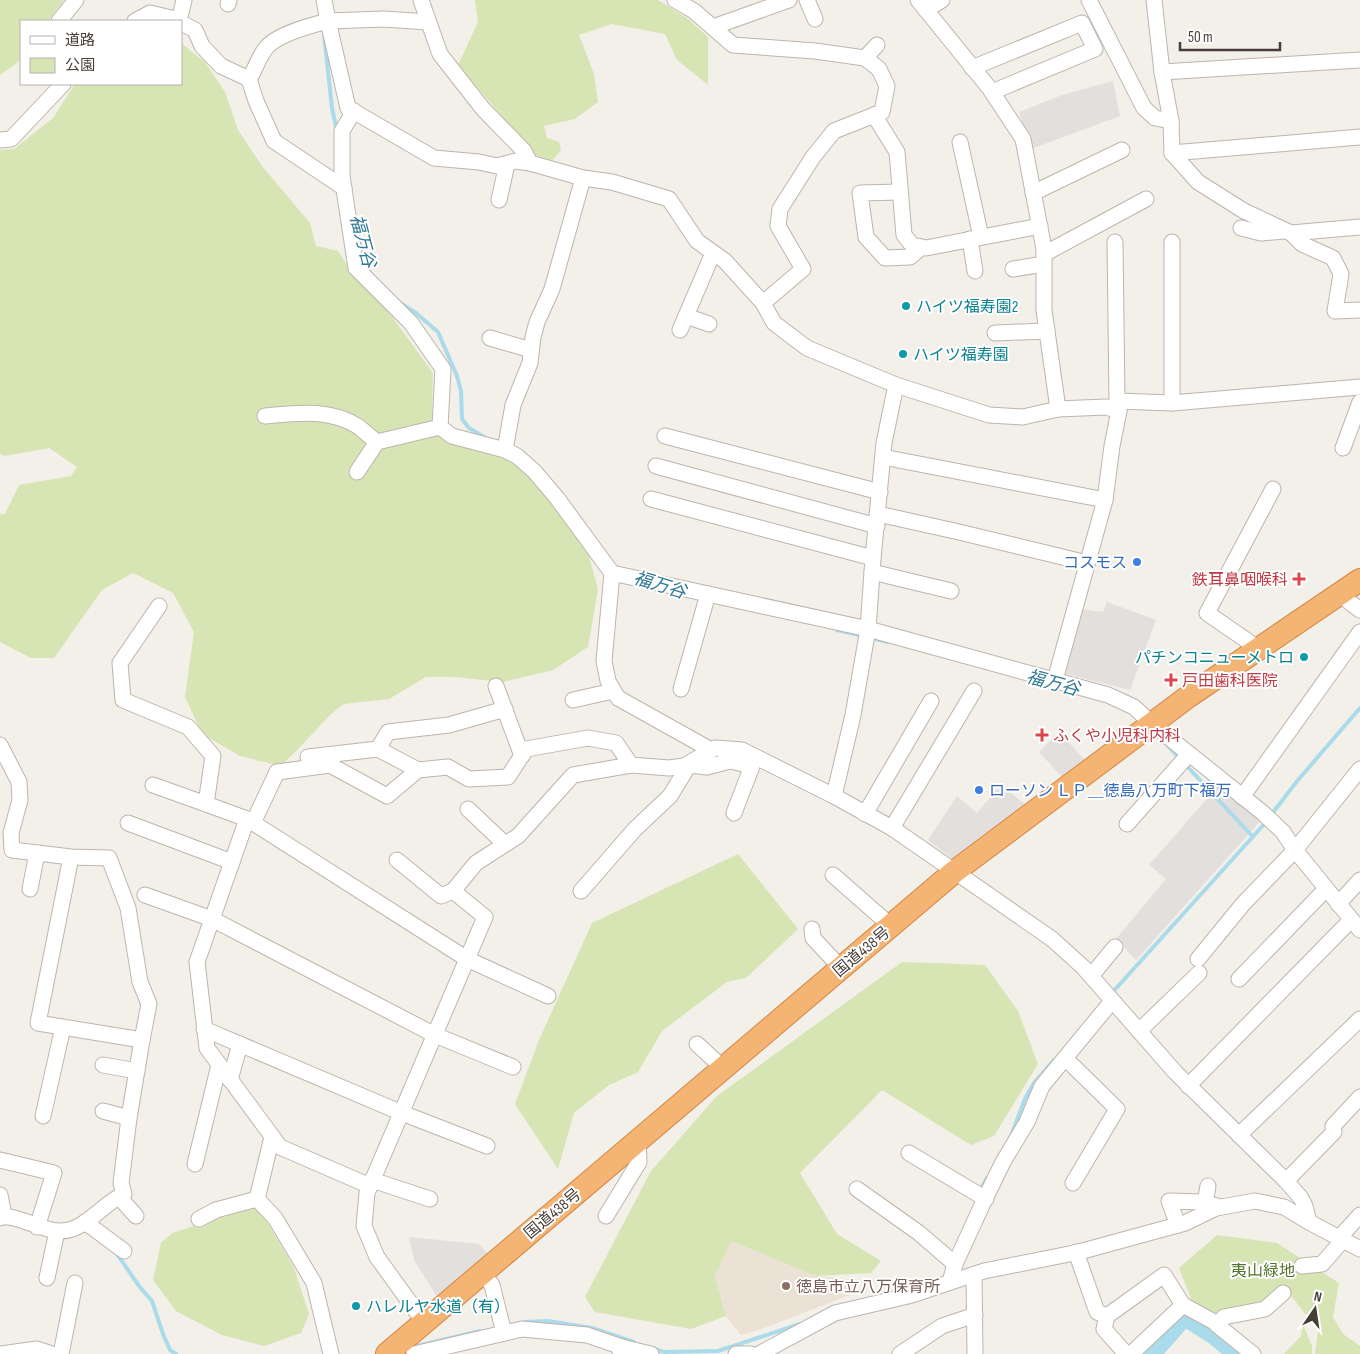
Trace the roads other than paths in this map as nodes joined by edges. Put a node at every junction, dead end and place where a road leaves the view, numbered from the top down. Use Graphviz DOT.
graph roads {
  1 [pos="76,0"];
  2 [pos="184,0"];
  3 [pos="324,0"];
  4 [pos="421,0"];
  5 [pos="675,0"];
  6 [pos="789,0"];
  7 [pos="807,0"];
  8 [pos="942,0"];
  9 [pos="1089,0"];
  10 [pos="1154,0"];
  11 [pos="922,5"];
  12 [pos="148,7"];
  13 [pos="814,19"];
  14 [pos="60,20"];
  15 [pos="136,20"];
  16 [pos="175,20"];
  17 [pos="179,20"];
  18 [pos="328,21"];
  19 [pos="428,22"];
  20 [pos="182,24"];
  21 [pos="713,28"];
  22 [pos="877,45"];
  23 [pos="865,58"];
  24 [pos="1360,60"];
  25 [pos="972,68"];
  26 [pos="1162,72"];
  27 [pos="249,79"];
  28 [pos="62,85"];
  29 [pos="992,92"];
  30 [pos="354,111"];
  31 [pos="874,115"];
  32 [pos="1170,121"];
  33 [pos="1360,136"];
  34 [pos="0,140"];
  35 [pos="960,142"];
  36 [pos="1122,150"];
  37 [pos="1172,153"];
  38 [pos="530,162"];
  39 [pos="507,164"];
  40 [pos="583,178"];
  41 [pos="344,188"];
  42 [pos="900,192"];
  43 [pos="1034,193"];
  44 [pos="1146,199"];
  45 [pos="499,200"];
  46 [pos="1040,226"];
  47 [pos="1360,227"];
  48 [pos="1241,228"];
  49 [pos="1289,232"];
  50 [pos="975,238"];
  51 [pos="1115,242"];
  52 [pos="1172,242"];
  53 [pos="922,247"];
  54 [pos="713,253"];
  55 [pos="1044,260"];
  56 [pos="1012,269"];
  57 [pos="975,271"];
  58 [pos="763,303"];
  59 [pos="1360,310"];
  60 [pos="686,316"];
  61 [pos="708,324"];
  62 [pos="680,330"];
  63 [pos="1047,331"];
  64 [pos="995,333"];
  65 [pos="490,338"];
  66 [pos="531,350"];
  67 [pos="896,385"];
  68 [pos="1360,387"];
  69 [pos="1360,402"];
  70 [pos="1172,403"];
  71 [pos="1118,406"];
  72 [pos="1058,409"];
  73 [pos="265,416"];
  74 [pos="440,427"];
  75 [pos="665,436"];
  76 [pos="376,442"];
  77 [pos="1343,448"];
  78 [pos="505,450"];
  79 [pos="883,457"];
  80 [pos="656,466"];
  81 [pos="357,472"];
  82 [pos="1273,489"];
  83 [pos="880,492"];
  84 [pos="651,498"];
  85 [pos="1105,500"];
  86 [pos="877,520"];
  87 [pos="1087,563"];
  88 [pos="872,565"];
  89 [pos="612,572"];
  90 [pos="1360,580"];
  91 [pos="951,592"];
  92 [pos="708,594"];
  93 [pos="1339,594"];
  94 [pos="159,606"];
  95 [pos="1360,610"];
  96 [pos="868,630"];
  97 [pos="1360,632"];
  98 [pos="1259,649"];
  99 [pos="1055,680"];
  100 [pos="496,686"];
  101 [pos="681,689"];
  102 [pos="614,691"];
  103 [pos="974,692"];
  104 [pos="573,700"];
  105 [pos="931,701"];
  106 [pos="504,709"];
  107 [pos="1152,724"];
  108 [pos="0,747"];
  109 [pos="378,749"];
  110 [pos="711,750"];
  111 [pos="1189,754"];
  112 [pos="522,756"];
  113 [pos="308,757"];
  114 [pos="630,765"];
  115 [pos="689,765"];
  116 [pos="1360,769"];
  117 [pos="418,770"];
  118 [pos="153,785"];
  119 [pos="834,796"];
  120 [pos="1242,797"];
  121 [pos="206,804"];
  122 [pos="468,808"];
  123 [pos="734,813"];
  124 [pos="865,814"];
  125 [pos="7,819"];
  126 [pos="250,821"];
  127 [pos="128,823"];
  128 [pos="1127,824"];
  129 [pos="892,828"];
  130 [pos="506,844"];
  131 [pos="1295,850"];
  132 [pos="37,853"];
  133 [pos="71,857"];
  134 [pos="397,860"];
  135 [pos="232,862"];
  136 [pos="954,872"];
  137 [pos="833,875"];
  138 [pos="1360,880"];
  139 [pos="30,889"];
  140 [pos="1326,889"];
  141 [pos="453,891"];
  142 [pos="581,891"];
  143 [pos="145,895"];
  144 [pos="1338,904"];
  145 [pos="212,919"];
  146 [pos="1356,925"];
  147 [pos="891,926"];
  148 [pos="812,929"];
  149 [pos="1115,947"];
  150 [pos="467,959"];
  151 [pos="841,968"];
  152 [pos="1091,976"];
  153 [pos="1239,979"];
  154 [pos="548,996"];
  155 [pos="1112,1001"];
  156 [pos="1360,1019"];
  157 [pos="63,1027"];
  158 [pos="204,1029"];
  159 [pos="1139,1031"];
  160 [pos="435,1035"];
  161 [pos="142,1040"];
  162 [pos="240,1044"];
  163 [pos="697,1044"];
  164 [pos="1065,1058"];
  165 [pos="103,1065"];
  166 [pos="219,1065"];
  167 [pos="514,1066"];
  168 [pos="723,1068"];
  169 [pos="137,1071"];
  170 [pos="230,1080"];
  171 [pos="1188,1086"];
  172 [pos="1360,1097"];
  173 [pos="103,1111"];
  174 [pos="402,1113"];
  175 [pos="43,1116"];
  176 [pos="129,1118"];
  177 [pos="1239,1135"];
  178 [pos="272,1137"];
  179 [pos="638,1140"];
  180 [pos="487,1146"];
  181 [pos="909,1153"];
  182 [pos="0,1160"];
  183 [pos="195,1164"];
  184 [pos="1286,1181"];
  185 [pos="1073,1182"];
  186 [pos="371,1183"];
  187 [pos="1208,1186"];
  188 [pos="857,1189"];
  189 [pos="0,1195"];
  190 [pos="119,1196"];
  191 [pos="257,1199"];
  192 [pos="430,1199"];
  193 [pos="986,1199"];
  194 [pos="1205,1203"];
  195 [pos="1220,1207"];
  196 [pos="136,1216"];
  197 [pos="606,1216"];
  198 [pos="1360,1216"];
  199 [pos="2,1217"];
  200 [pos="200,1219"];
  201 [pos="85,1222"];
  202 [pos="1309,1222"];
  203 [pos="1178,1225"];
  204 [pos="37,1227"];
  205 [pos="57,1231"];
  206 [pos="1341,1239"];
  207 [pos="1360,1249"];
  208 [pos="124,1251"];
  209 [pos="1076,1252"];
  210 [pos="955,1264"];
  211 [pos="1302,1266"];
  212 [pos="482,1273"];
  213 [pos="974,1274"];
  214 [pos="47,1278"];
  215 [pos="950,1282"];
  216 [pos="74,1283"];
  217 [pos="1284,1293"];
  218 [pos="1183,1305"];
  219 [pos="974,1315"];
  220 [pos="1107,1316"];
  221 [pos="424,1322"];
  222 [pos="1218,1324"];
  223 [pos="504,1333"];
  224 [pos="455,1350"];
  225 [pos="623,1351"];
  226 [pos="0,1354"];
  227 [pos="52,1354"];
  228 [pos="61,1354"];
  229 [pos="331,1354"];
  230 [pos="387,1354"];
  231 [pos="414,1354"];
  232 [pos="651,1354"];
  233 [pos="736,1354"];
  234 [pos="751,1354"];
  235 [pos="759,1354"];
  236 [pos="900,1354"];
  237 [pos="975,1354"];
  238 [pos="1126,1354"];
  239 [pos="1131,1354"];
  240 [pos="1254,1354"];
  1 -- 14 [label="street"];
  2 -- 17 [label="street"];
  3 -- 18 [label="street"];
  4 -- 19 [label="street"];
  5 -- 21 [label="street"];
  6 -- 21 [label="street"];
  7 -- 13 [label="street"];
  8 -- 11 [label="street"];
  9 -- 32 [label="street"];
  10 -- 26 [label="street"];
  11 -- 25 [label="street"];
  12 -- 15 [label="street"];
  12 -- 16 [label="street"];
  18 -- 19 [label="street"];
  18 -- 27 [label="street"];
  18 -- 30 [label="street"];
  19 -- 38 [label="street"];
  20 -- 27 [label="street"];
  21 -- 23 [label="street"];
  22 -- 23 [label="street"];
  23 -- 31 [label="street"];
  24 -- 26 [label="street"];
  25 -- 29 [label="street"];
  25 -- 29 [label="street"];
  26 -- 32 [label="street"];
  27 -- 41 [label="street"];
  28 -- 34 [label="street"];
  29 -- 43 [label="street"];
  30 -- 39 [label="street"];
  30 -- 41 [label="street"];
  31 -- 42 [label="street"];
  31 -- 58 [label="street"];
  32 -- 37 [label="street"];
  33 -- 37 [label="street"];
  35 -- 50 [label="street"];
  36 -- 43 [label="street"];
  37 -- 49 [label="street"];
  38 -- 39 [label="street"];
  38 -- 40 [label="street"];
  39 -- 45 [label="street"];
  40 -- 54 [label="street"];
  40 -- 66 [label="street"];
  41 -- 74 [label="street"];
  42 -- 53 [label="street"];
  42 -- 53 [label="street"];
  43 -- 46 [label="street"];
  44 -- 55 [label="street"];
  46 -- 50 [label="street"];
  46 -- 55 [label="street"];
  47 -- 49 [label="street"];
  48 -- 49 [label="street"];
  49 -- 59 [label="street"];
  50 -- 53 [label="street"];
  50 -- 57 [label="street"];
  51 -- 71 [label="street"];
  52 -- 70 [label="street"];
  54 -- 58 [label="street"];
  54 -- 60 [label="street"];
  55 -- 56 [label="street"];
  55 -- 63 [label="street"];
  58 -- 67 [label="street"];
  60 -- 61 [label="street"];
  60 -- 62 [label="street"];
  63 -- 64 [label="street"];
  63 -- 72 [label="street"];
  65 -- 66 [label="street"];
  66 -- 78 [label="street"];
  67 -- 72 [label="street"];
  67 -- 79 [label="street"];
  68 -- 70 [label="street"];
  69 -- 77 [label="street"];
  70 -- 71 [label="street"];
  71 -- 72 [label="street"];
  71 -- 85 [label="street"];
  73 -- 76 [label="street"];
  74 -- 76 [label="street"];
  74 -- 78 [label="street"];
  75 -- 83 [label="street"];
  76 -- 81 [label="street"];
  78 -- 89 [label="street"];
  79 -- 83 [label="street"];
  79 -- 85 [label="street"];
  80 -- 86 [label="street"];
  82 -- 98 [label="street"];
  83 -- 86 [label="street"];
  84 -- 88 [label="street"];
  85 -- 87 [label="street"];
  86 -- 87 [label="street"];
  86 -- 88 [label="street"];
  87 -- 99 [label="street"];
  88 -- 91 [label="street"];
  88 -- 96 [label="street"];
  89 -- 92 [label="street"];
  89 -- 102 [label="street"];
  90 -- 93 [label="highway, 国道438号"];
  92 -- 96 [label="street"];
  92 -- 101 [label="street"];
  93 -- 95 [label="street"];
  93 -- 98 [label="highway, 国道438号"];
  94 -- 121 [label="street"];
  96 -- 99 [label="street"];
  96 -- 119 [label="street"];
  97 -- 120 [label="street"];
  98 -- 107 [label="highway, 国道438号"];
  99 -- 107 [label="street"];
  100 -- 106 [label="street"];
  102 -- 104 [label="street"];
  102 -- 110 [label="street"];
  103 -- 129 [label="street"];
  105 -- 124 [label="street"];
  106 -- 109 [label="street"];
  106 -- 112 [label="street"];
  107 -- 111 [label="street"];
  107 -- 136 [label="highway, 国道438号"];
  108 -- 125 [label="street"];
  109 -- 113 [label="street"];
  109 -- 117 [label="street"];
  110 -- 115 [label="street"];
  110 -- 119 [label="street"];
  111 -- 120 [label="street"];
  111 -- 128 [label="street"];
  112 -- 114 [label="street"];
  112 -- 117 [label="street"];
  114 -- 115 [label="street"];
  114 -- 130 [label="street"];
  115 -- 123 [label="street"];
  115 -- 142 [label="street"];
  116 -- 131 [label="street"];
  117 -- 126 [label="street"];
  118 -- 121 [label="street"];
  119 -- 124 [label="street"];
  120 -- 131 [label="street"];
  121 -- 126 [label="street"];
  122 -- 130 [label="street"];
  124 -- 129 [label="street"];
  125 -- 132 [label="street"];
  126 -- 135 [label="street"];
  126 -- 150 [label="street"];
  127 -- 135 [label="street"];
  129 -- 136 [label="street"];
  130 -- 141 [label="street"];
  131 -- 140 [label="street"];
  131 -- 159 [label="street"];
  132 -- 133 [label="street"];
  132 -- 139 [label="street"];
  133 -- 157 [label="street"];
  133 -- 161 [label="street"];
  134 -- 141 [label="street"];
  135 -- 145 [label="street"];
  136 -- 147 [label="highway, 国道438号"];
  136 -- 152 [label="street"];
  137 -- 147 [label="street"];
  138 -- 144 [label="street"];
  140 -- 144 [label="street"];
  140 -- 153 [label="street"];
  141 -- 150 [label="street"];
  143 -- 145 [label="street"];
  144 -- 146 [label="street"];
  145 -- 158 [label="street"];
  145 -- 160 [label="street"];
  146 -- 171 [label="street"];
  147 -- 151 [label="highway, 国道438号"];
  148 -- 151 [label="street"];
  149 -- 152 [label="street"];
  150 -- 154 [label="street"];
  150 -- 160 [label="street"];
  151 -- 168 [label="highway, 国道438号"];
  152 -- 155 [label="street"];
  155 -- 159 [label="street"];
  155 -- 164 [label="street"];
  156 -- 177 [label="street"];
  157 -- 161 [label="street"];
  157 -- 175 [label="street"];
  158 -- 162 [label="street"];
  158 -- 166 [label="street"];
  159 -- 171 [label="street"];
  160 -- 167 [label="street"];
  160 -- 174 [label="street"];
  161 -- 169 [label="street"];
  162 -- 170 [label="street"];
  162 -- 174 [label="street"];
  163 -- 168 [label="street"];
  164 -- 185 [label="street"];
  164 -- 193 [label="street"];
  165 -- 169 [label="street"];
  166 -- 170 [label="street"];
  166 -- 183 [label="street"];
  168 -- 179 [label="highway, 国道438号"];
  169 -- 176 [label="street"];
  170 -- 178 [label="street"];
  171 -- 177 [label="street"];
  172 -- 184 [label="street"];
  173 -- 176 [label="street"];
  174 -- 180 [label="street"];
  174 -- 186 [label="street"];
  176 -- 190 [label="street"];
  177 -- 184 [label="street"];
  178 -- 186 [label="street"];
  178 -- 191 [label="street"];
  179 -- 197 [label="street"];
  179 -- 212 [label="highway, 国道438号"];
  181 -- 193 [label="street"];
  182 -- 204 [label="street"];
  184 -- 202 [label="street"];
  186 -- 192 [label="street"];
  186 -- 221 [label="street"];
  187 -- 194 [label="street"];
  188 -- 210 [label="street"];
  189 -- 199 [label="street"];
  190 -- 196 [label="street"];
  190 -- 201 [label="street"];
  191 -- 200 [label="street"];
  191 -- 229 [label="street"];
  193 -- 210 [label="street"];
  194 -- 195 [label="street"];
  194 -- 203 [label="street"];
  195 -- 202 [label="street"];
  195 -- 203 [label="street"];
  198 -- 206 [label="street"];
  199 -- 204 [label="street"];
  201 -- 205 [label="street"];
  201 -- 208 [label="street"];
  202 -- 206 [label="street"];
  203 -- 209 [label="street"];
  204 -- 205 [label="street"];
  205 -- 214 [label="street"];
  206 -- 207 [label="street"];
  206 -- 211 [label="street"];
  209 -- 213 [label="street"];
  209 -- 220 [label="street"];
  210 -- 215 [label="street"];
  212 -- 221 [label="highway, 国道438号"];
  212 -- 223 [label="street"];
  213 -- 215 [label="street"];
  213 -- 219 [label="street"];
  215 -- 235 [label="street"];
  216 -- 228 [label="street"];
  217 -- 222 [label="street"];
  218 -- 220 [label="street"];
  218 -- 222 [label="street"];
  218 -- 239 [label="street"];
  219 -- 236 [label="street"];
  219 -- 237 [label="street"];
  220 -- 238 [label="street"];
  221 -- 230 [label="highway, 国道438号"];
  222 -- 240 [label="street"];
  223 -- 224 [label="street"];
  223 -- 225 [label="street"];
  224 -- 231 [label="street"];
  225 -- 232 [label="street"];
  226 -- 227 [label="street"];
  233 -- 234 [label="street"];
}
